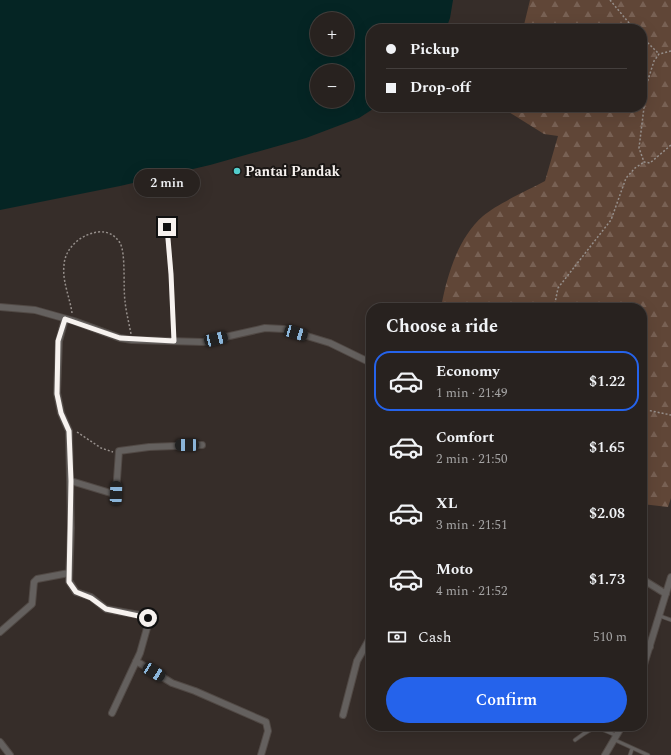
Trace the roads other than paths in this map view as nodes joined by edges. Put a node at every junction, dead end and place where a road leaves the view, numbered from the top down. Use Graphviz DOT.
graph roads {
  1 [pos="167,227"];
  2 [pos="0,306"];
  3 [pos="65,319"];
  4 [pos="174,341"];
  5 [pos="366,361"];
  6 [pos="202,445"];
  7 [pos="71,481"];
  8 [pos="68,573"];
  9 [pos="671,577"];
  10 [pos="647,582"];
  11 [pos="666,594"];
  12 [pos="660,616"];
  13 [pos="671,620"];
  14 [pos="0,632"];
  15 [pos="366,646"];
  16 [pos="647,646"];
  17 [pos="650,647"];
  18 [pos="647,656"];
  19 [pos="136,661"];
  20 [pos="112,713"];
  21 [pos="343,715"];
  22 [pos="588,731"];
  23 [pos="605,731"];
  24 [pos="620,731"];
  25 [pos="616,738"];
  26 [pos="576,740"];
  27 [pos="0,742"];
  28 [pos="632,749"];
  29 [pos="10,755"];
  30 [pos="261,755"];
  31 [pos="605,755"];
  32 [pos="630,755"];
  33 [pos="648,755"];
  1 -- 4 [label="lane"];
  2 -- 3 [label="street"];
  3 -- 4 [label="street"];
  3 -- 7 [label="street"];
  4 -- 5 [label="street"];
  6 -- 7 [label="street"];
  7 -- 8 [label="street"];
  8 -- 14 [label="street"];
  8 -- 19 [label="street"];
  9 -- 11 [label="street"];
  10 -- 11 [label="street"];
  11 -- 12 [label="street"];
  12 -- 13 [label="lane"];
  12 -- 17 [label="street"];
  15 -- 21 [label="street"];
  16 -- 17 [label="street"];
  17 -- 18 [label="street"];
  19 -- 20 [label="street"];
  19 -- 30 [label="street"];
  22 -- 26 [label="lane"];
  23 -- 25 [label="lane"];
  24 -- 25 [label="street"];
  25 -- 28 [label="lane"];
  25 -- 31 [label="street"];
  27 -- 29 [label="street"];
  28 -- 32 [label="lane"];
  28 -- 33 [label="lane"];
}
